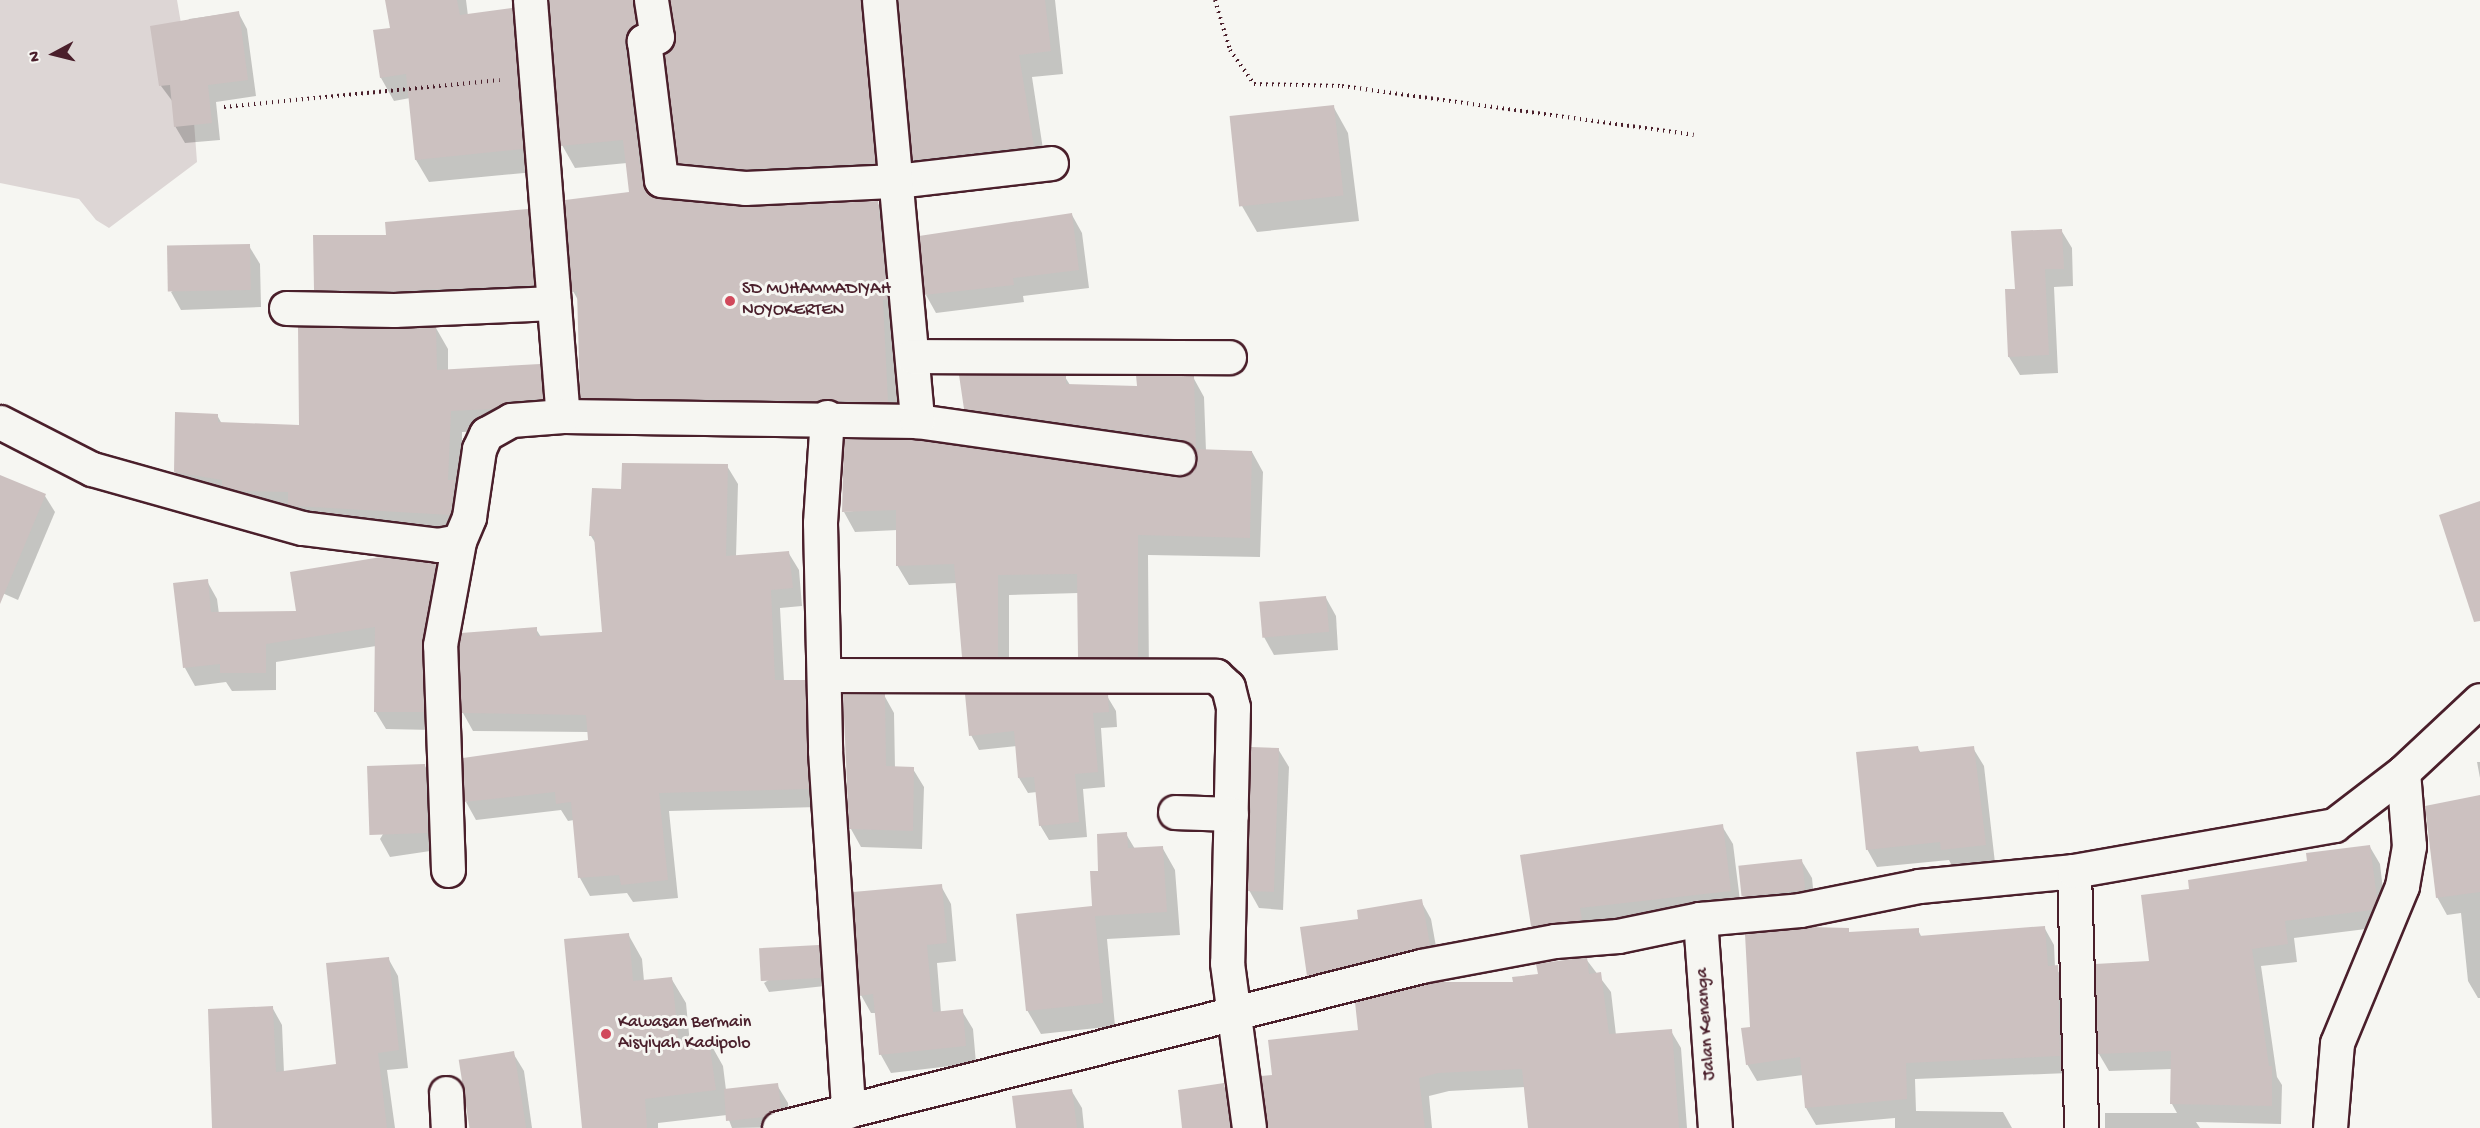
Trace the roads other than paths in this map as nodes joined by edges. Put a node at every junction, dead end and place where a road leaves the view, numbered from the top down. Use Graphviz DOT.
graph roads {
  1 [pos="530,0"];
  2 [pos="651,0"];
  3 [pos="879,0"];
  4 [pos="1051,164"];
  5 [pos="896,181"];
  6 [pos="554,303"];
  7 [pos="286,308"];
  8 [pos="912,356"];
  9 [pos="1229,357"];
  10 [pos="563,416"];
  11 [pos="826,417"];
  12 [pos="917,421"];
  13 [pos="0,422"];
  14 [pos="1178,458"];
  15 [pos="459,541"];
  16 [pos="824,675"];
  17 [pos="2480,700"];
  18 [pos="2403,772"];
  19 [pos="1175,812"];
  20 [pos="1231,814"];
  21 [pos="448,870"];
  22 [pos="2074,871"];
  23 [pos="1700,919"];
  24 [pos="1232,1012"];
  25 [pos="446,1093"];
  26 [pos="848,1111"];
  27 [pos="448,1128"];
  28 [pos="779,1128"];
  29 [pos="1249,1128"];
  30 [pos="1714,1128"];
  31 [pos="2081,1128"];
  32 [pos="2330,1128"];
  1 -- 6 [label="street"];
  2 -- 5 [label="street"];
  3 -- 5 [label="street"];
  4 -- 5 [label="street"];
  5 -- 8 [label="street"];
  6 -- 7 [label="street"];
  6 -- 10 [label="street"];
  8 -- 9 [label="street"];
  8 -- 12 [label="street"];
  10 -- 11 [label="street"];
  10 -- 15 [label="street"];
  11 -- 12 [label="street"];
  11 -- 16 [label="street"];
  12 -- 14 [label="street"];
  13 -- 15 [label="street"];
  15 -- 21 [label="street"];
  16 -- 20 [label="street"];
  16 -- 26 [label="street"];
  17 -- 18 [label="street"];
  18 -- 22 [label="street"];
  18 -- 32 [label="street"];
  19 -- 20 [label="street"];
  20 -- 24 [label="street"];
  22 -- 23 [label="street"];
  22 -- 31 [label="street"];
  23 -- 24 [label="street"];
  23 -- 30 [label="street, Jalan Kenanga"];
  24 -- 26 [label="street"];
  24 -- 29 [label="street"];
  25 -- 27 [label="street"];
  26 -- 28 [label="street"];
}
